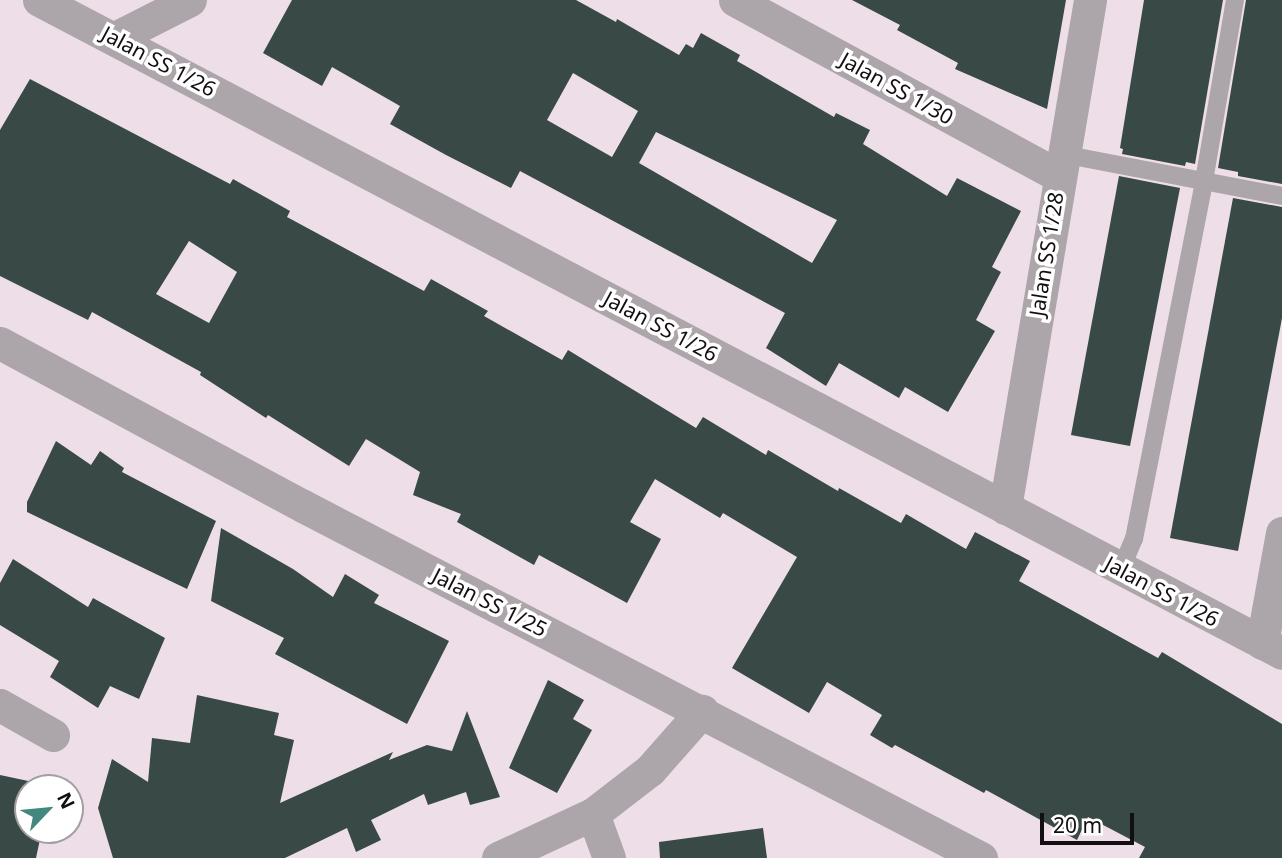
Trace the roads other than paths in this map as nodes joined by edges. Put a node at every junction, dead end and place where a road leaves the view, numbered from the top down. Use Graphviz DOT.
graph roads {
  1 [pos="39,0"];
  2 [pos="190,0"];
  3 [pos="735,0"];
  4 [pos="1090,0"];
  5 [pos="1234,0"];
  6 [pos="115,38"];
  7 [pos="1060,165"];
  8 [pos="1204,181"];
  9 [pos="1282,197"];
  10 [pos="0,343"];
  11 [pos="1005,508"];
  12 [pos="1282,533"];
  13 [pos="1121,569"];
  14 [pos="1272,648"];
  15 [pos="0,705"];
  16 [pos="702,711"];
  17 [pos="53,735"];
  18 [pos="593,814"];
  19 [pos="498,858"];
  20 [pos="609,858"];
  21 [pos="981,858"];
  1 -- 6 [label="street, Jalan SS 1/26"];
  2 -- 6 [label="street"];
  3 -- 7 [label="street, Jalan SS 1/30"];
  4 -- 7 [label="street, Jalan SS 1/28"];
  5 -- 8 [label="lane"];
  6 -- 11 [label="street, Jalan SS 1/26"];
  7 -- 8 [label="lane"];
  7 -- 11 [label="street, Jalan SS 1/28"];
  8 -- 9 [label="lane"];
  8 -- 13 [label="lane"];
  10 -- 16 [label="street, Jalan SS 1/25"];
  11 -- 13 [label="street, Jalan SS 1/26"];
  12 -- 14 [label="street"];
  13 -- 14 [label="street, Jalan SS 1/26"];
  15 -- 17 [label="street"];
  16 -- 18 [label="street"];
  16 -- 21 [label="street, Jalan SS 1/25"];
  18 -- 19 [label="street"];
  18 -- 20 [label="street"];
}
